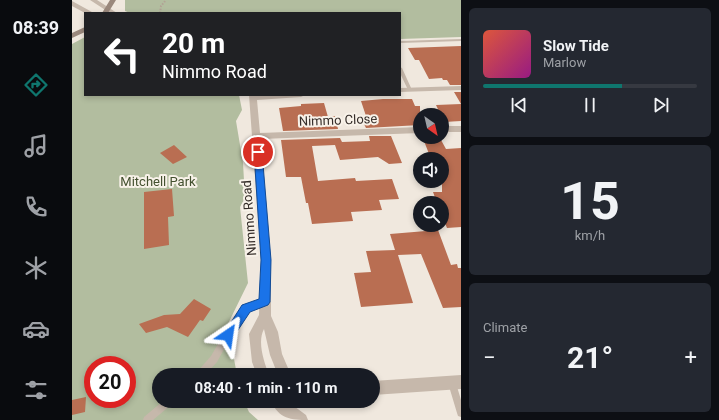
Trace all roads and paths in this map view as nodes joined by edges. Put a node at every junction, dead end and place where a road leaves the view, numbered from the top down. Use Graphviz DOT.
graph roads {
  1 [pos="93,0"];
  2 [pos="113,0"];
  3 [pos="166,0"];
  4 [pos="72,3"];
  5 [pos="88,12"];
  6 [pos="109,12"];
  7 [pos="160,12"];
  8 [pos="84,29"];
  9 [pos="72,36"];
  10 [pos="461,40"];
  11 [pos="401,42"];
  12 [pos="401,70"];
  13 [pos="461,88"];
  14 [pos="401,90"];
  15 [pos="410,90"];
  16 [pos="254,96"];
  17 [pos="449,129"];
  18 [pos="461,129"];
  19 [pos="413,130"];
  20 [pos="257,136"];
  21 [pos="264,302"];
  22 [pos="265,316"];
  23 [pos="206,368"];
  24 [pos="260,368"];
  25 [pos="282,368"];
  26 [pos="456,382"];
  27 [pos="380,387"];
  28 [pos="161,408"];
  29 [pos="284,408"];
  30 [pos="461,413"];
  31 [pos="147,420"];
  32 [pos="301,420"];
  1 -- 6 [label="street"];
  2 -- 6 [label="street"];
  3 -- 7 [label="path"];
  4 -- 5 [label="street"];
  8 -- 9 [label="street"];
  10 -- 11 [label="lane"];
  12 -- 15 [label="lane"];
  13 -- 15 [label="street"];
  14 -- 15 [label="street"];
  16 -- 20 [label="street, Nimmo Road"];
  17 -- 18 [label="street"];
  19 -- 20 [label="street, Nimmo Close"];
  20 -- 21 [label="street, Nimmo Road"];
  21 -- 22 [label="street, Nimmo Road"];
  21 -- 23 [label="lane"];
  22 -- 24 [label="street"];
  22 -- 25 [label="street, Nimmo Road"];
  26 -- 27 [label="street"];
  26 -- 30 [label="lane"];
  28 -- 31 [label="lane"];
  29 -- 32 [label="street"];
}
